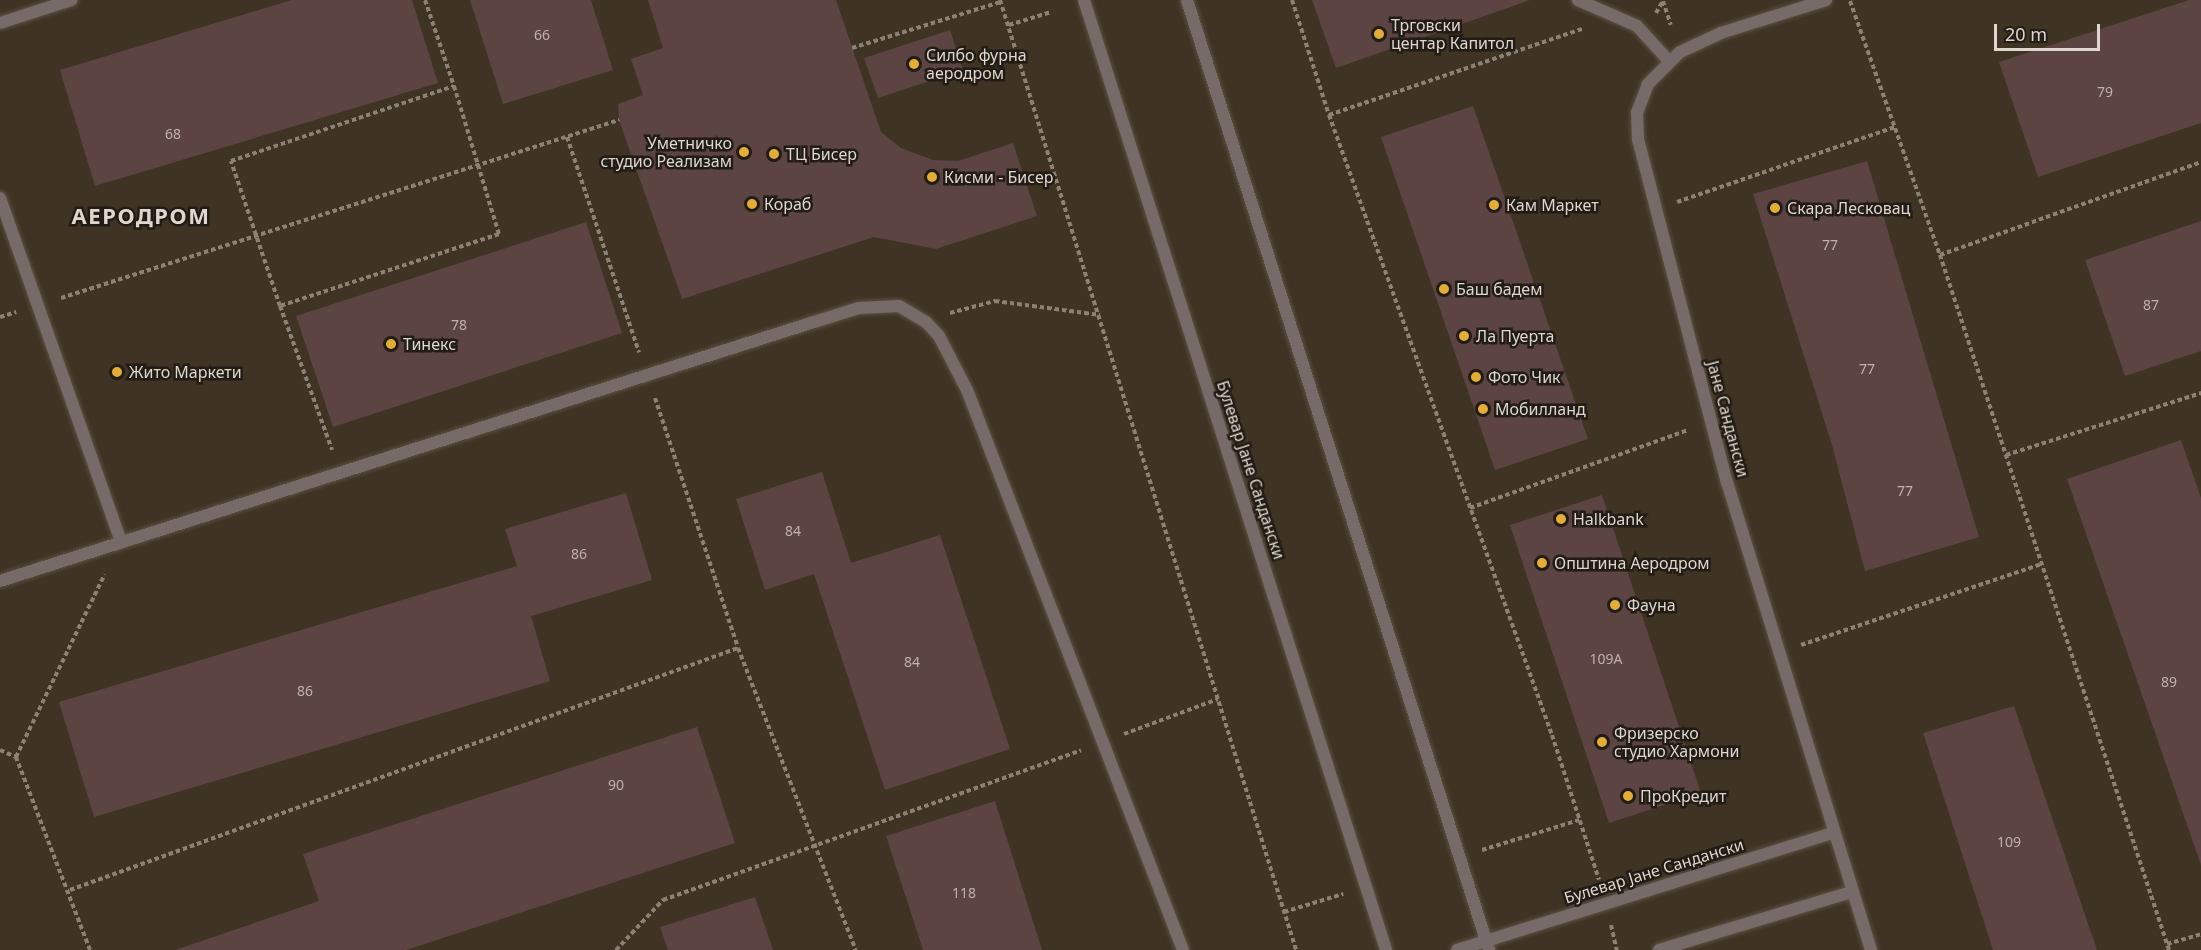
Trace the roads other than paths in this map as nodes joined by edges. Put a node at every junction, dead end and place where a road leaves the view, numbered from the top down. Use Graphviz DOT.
graph roads {
  1 [pos="71,0"];
  2 [pos="1084,0"];
  3 [pos="1187,0"];
  4 [pos="1578,0"];
  5 [pos="1826,0"];
  6 [pos="0,23"];
  7 [pos="1669,61"];
  8 [pos="0,198"];
  9 [pos="121,542"];
  10 [pos="0,581"];
  11 [pos="1832,833"];
  12 [pos="1851,892"];
  13 [pos="1488,946"];
  14 [pos="1183,950"];
  15 [pos="1386,950"];
  16 [pos="1457,950"];
  17 [pos="1659,950"];
  18 [pos="1871,950"];
  1 -- 6 [label="street"];
  2 -- 15 [label="street, Булевар Јане Сандански"];
  3 -- 13 [label="street"];
  4 -- 7 [label="street"];
  5 -- 7 [label="street, Јане Сандански"];
  7 -- 11 [label="street, Јане Сандански"];
  8 -- 9 [label="street"];
  9 -- 10 [label="street"];
  9 -- 14 [label="street"];
  11 -- 12 [label="street, Јане Сандански"];
  11 -- 13 [label="street, Булевар Јане Сандански"];
  12 -- 17 [label="street"];
  12 -- 18 [label="street, Јане Сандански"];
  13 -- 16 [label="street, Булевар Јане Сандански"];
}
